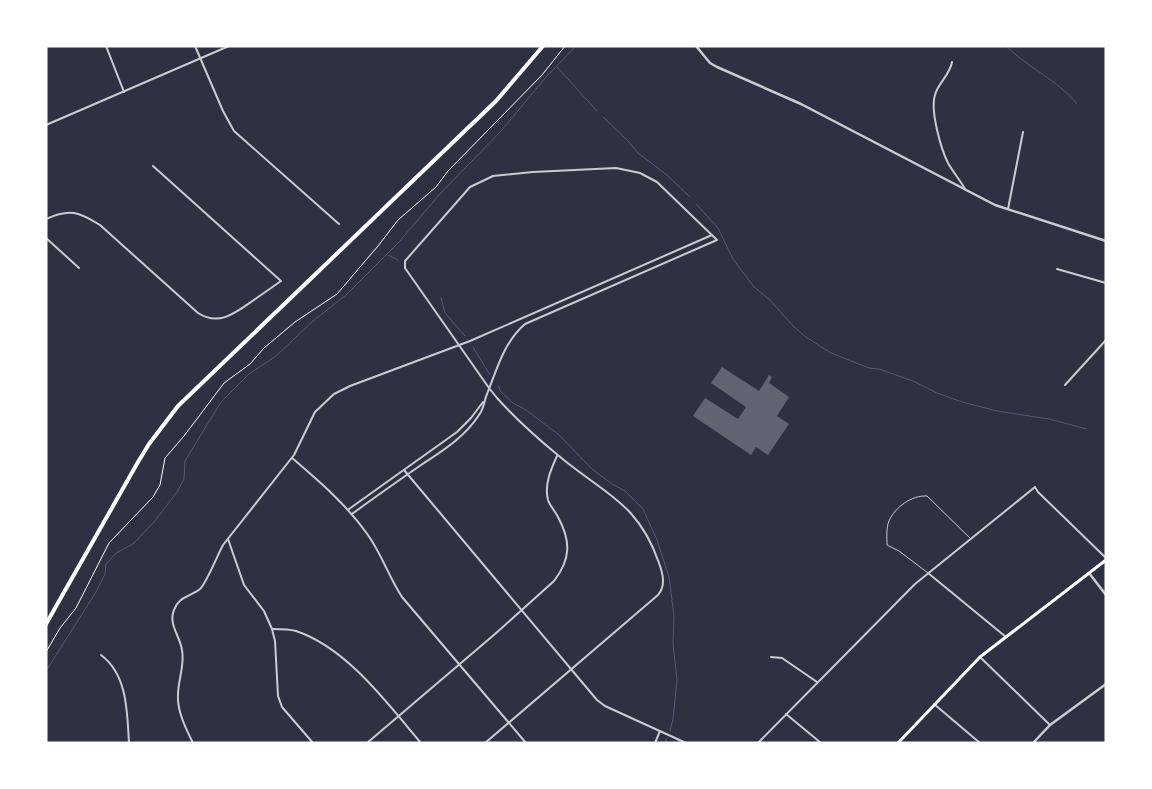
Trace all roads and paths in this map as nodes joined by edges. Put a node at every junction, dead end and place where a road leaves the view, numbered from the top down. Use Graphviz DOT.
graph roads {
  1 [pos="106,46"];
  2 [pos="196,46"];
  3 [pos="230,46"];
  4 [pos="543,46"];
  5 [pos="565,46"];
  6 [pos="696,46"];
  7 [pos="201,58"];
  8 [pos="952,62"];
  9 [pos="124,92"];
  10 [pos="46,125"];
  11 [pos="1023,132"];
  12 [pos="153,166"];
  13 [pos="965,189"];
  14 [pos="1008,209"];
  15 [pos="46,219"];
  16 [pos="339,224"];
  17 [pos="712,235"];
  18 [pos="46,238"];
  19 [pos="1106,241"];
  20 [pos="79,268"];
  21 [pos="1057,269"];
  22 [pos="1106,283"];
  23 [pos="1106,340"];
  24 [pos="460,345"];
  25 [pos="1065,385"];
  26 [pos="489,388"];
  27 [pos="485,400"];
  28 [pos="558,455"];
  29 [pos="292,458"];
  30 [pos="404,470"];
  31 [pos="408,474"];
  32 [pos="348,510"];
  33 [pos="352,514"];
  34 [pos="228,539"];
  35 [pos="971,540"];
  36 [pos="1106,559"];
  37 [pos="928,573"];
  38 [pos="1089,573"];
  39 [pos="1106,595"];
  40 [pos="522,610"];
  41 [pos="46,624"];
  42 [pos="272,628"];
  43 [pos="1006,637"];
  44 [pos="46,652"];
  45 [pos="101,655"];
  46 [pos="771,656"];
  47 [pos="980,657"];
  48 [pos="459,664"];
  49 [pos="571,669"];
  50 [pos="817,682"];
  51 [pos="1106,684"];
  52 [pos="934,704"];
  53 [pos="786,714"];
  54 [pos="398,716"];
  55 [pos="509,722"];
  56 [pos="1050,725"];
  57 [pos="660,731"];
  58 [pos="129,743"];
  59 [pos="193,743"];
  60 [pos="313,743"];
  61 [pos="367,743"];
  62 [pos="421,743"];
  63 [pos="485,743"];
  64 [pos="526,743"];
  65 [pos="656,743"];
  66 [pos="686,743"];
  67 [pos="758,743"];
  68 [pos="821,743"];
  69 [pos="898,743"];
  70 [pos="980,743"];
  71 [pos="1034,743"];
  1 -- 9 [label="street"];
  2 -- 7 [label="street"];
  3 -- 7 [label="street"];
  4 -- 41 [label="main road"];
  5 -- 44 [label="path"];
  6 -- 13 [label="street"];
  7 -- 9 [label="street"];
  7 -- 16 [label="street"];
  8 -- 13 [label="street"];
  9 -- 10 [label="street"];
  11 -- 14 [label="street"];
  12 -- 15 [label="street"];
  13 -- 14 [label="street"];
  14 -- 19 [label="street"];
  17 -- 24 [label="street"];
  17 -- 24 [label="street"];
  17 -- 26 [label="street"];
  18 -- 20 [label="street"];
  21 -- 22 [label="street"];
  23 -- 25 [label="street"];
  24 -- 26 [label="street"];
  24 -- 29 [label="street"];
  26 -- 27 [label="street"];
  26 -- 28 [label="street"];
  27 -- 30 [label="street"];
  27 -- 31 [label="street"];
  28 -- 40 [label="street"];
  28 -- 49 [label="street"];
  29 -- 32 [label="street"];
  29 -- 34 [label="street"];
  30 -- 31 [label="street"];
  30 -- 32 [label="street"];
  31 -- 33 [label="street"];
  31 -- 40 [label="street"];
  32 -- 33 [label="street"];
  33 -- 48 [label="street"];
  34 -- 42 [label="street"];
  34 -- 59 [label="street"];
  35 -- 36 [label="street"];
  35 -- 37 [label="street"];
  35 -- 37 [label="lane"];
  36 -- 38 [label="main road"];
  37 -- 43 [label="street"];
  37 -- 50 [label="street"];
  38 -- 39 [label="street"];
  38 -- 43 [label="main road"];
  40 -- 48 [label="street"];
  40 -- 49 [label="street"];
  42 -- 54 [label="street"];
  42 -- 60 [label="street"];
  43 -- 47 [label="main road"];
  45 -- 58 [label="street"];
  46 -- 50 [label="street"];
  47 -- 52 [label="main road"];
  47 -- 56 [label="street"];
  48 -- 54 [label="street"];
  48 -- 55 [label="street"];
  49 -- 55 [label="street"];
  49 -- 57 [label="street"];
  50 -- 53 [label="street"];
  51 -- 56 [label="street"];
  52 -- 69 [label="main road"];
  52 -- 70 [label="street"];
  53 -- 67 [label="street"];
  53 -- 68 [label="street"];
  54 -- 61 [label="street"];
  54 -- 62 [label="street"];
  55 -- 63 [label="street"];
  55 -- 64 [label="street"];
  56 -- 71 [label="street"];
  57 -- 65 [label="street"];
  57 -- 66 [label="street"];
}
